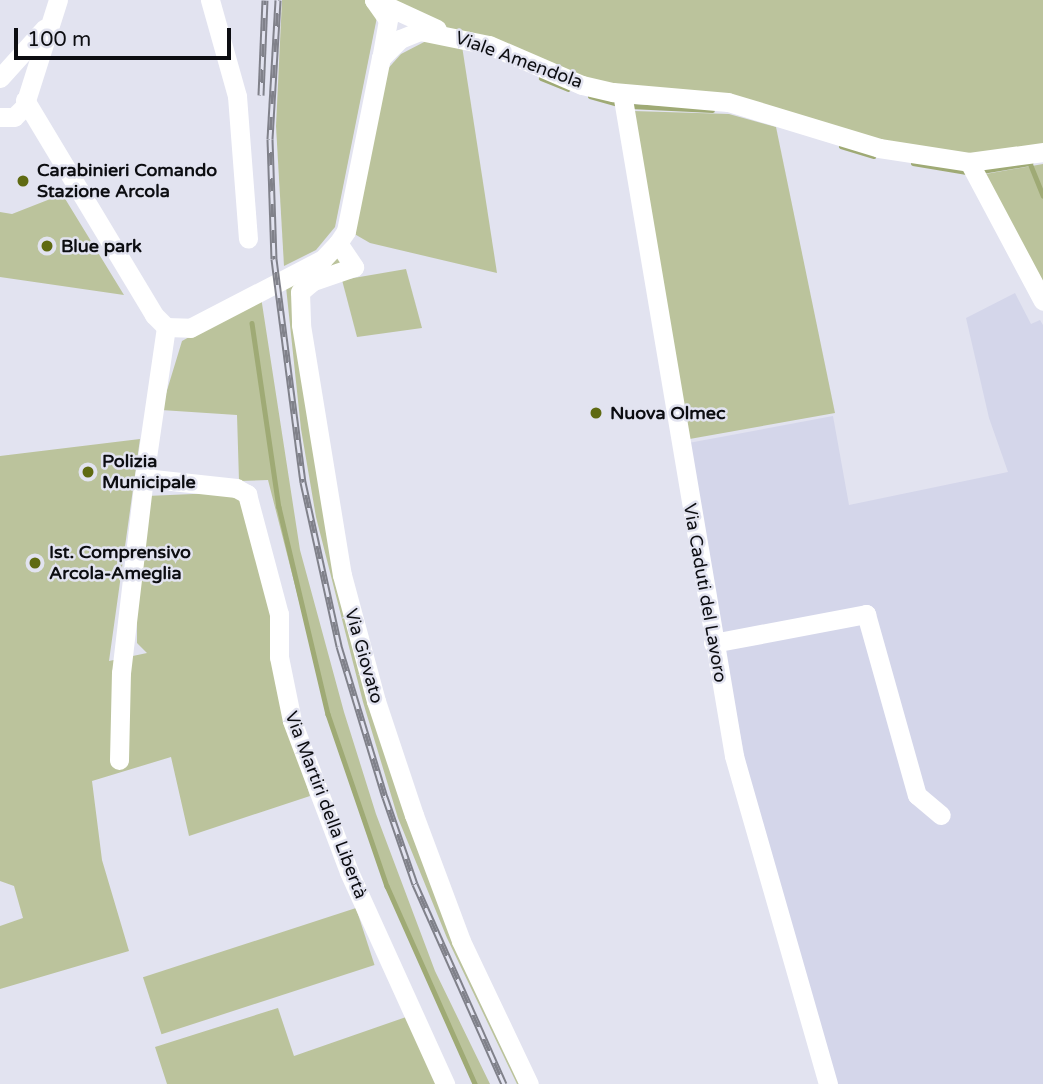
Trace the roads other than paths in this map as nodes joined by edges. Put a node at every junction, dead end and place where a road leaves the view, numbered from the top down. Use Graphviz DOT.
graph roads {
  1 [pos="210,0"];
  2 [pos="374,0"];
  3 [pos="60,2"];
  4 [pos="48,24"];
  5 [pos="447,34"];
  6 [pos="381,58"];
  7 [pos="0,78"];
  8 [pos="0,83"];
  9 [pos="25,97"];
  10 [pos="623,102"];
  11 [pos="5,119"];
  12 [pos="49,142"];
  13 [pos="1043,152"];
  14 [pos="974,171"];
  15 [pos="248,239"];
  16 [pos="338,243"];
  17 [pos="1043,301"];
  18 [pos="166,327"];
  19 [pos="144,478"];
  20 [pos="713,643"];
  21 [pos="119,760"];
  22 [pos="941,815"];
  23 [pos="445,1084"];
  24 [pos="529,1084"];
  25 [pos="828,1084"];
  1 -- 15 [label="street"];
  2 -- 5 [label="street"];
  2 -- 6 [label="street"];
  3 -- 4 [label="street"];
  4 -- 7 [label="street"];
  4 -- 9 [label="street"];
  5 -- 6 [label="street, Viale Amendola"];
  5 -- 10 [label="street, Viale Amendola"];
  6 -- 16 [label="street"];
  8 -- 9 [label="street"];
  9 -- 11 [label="street"];
  9 -- 12 [label="street"];
  10 -- 14 [label="street, Viale Amendola"];
  10 -- 20 [label="street, Via Caduti del Lavoro"];
  11 -- 12 [label="street"];
  12 -- 18 [label="street"];
  13 -- 14 [label="street, Viale Amendola"];
  14 -- 17 [label="street"];
  16 -- 18 [label="street"];
  16 -- 24 [label="street, Via Giovato"];
  18 -- 19 [label="street"];
  19 -- 21 [label="street"];
  19 -- 23 [label="street, Via Martiri della Libertà"];
  20 -- 22 [label="street"];
  20 -- 25 [label="street, Via Caduti del Lavoro"];
}
